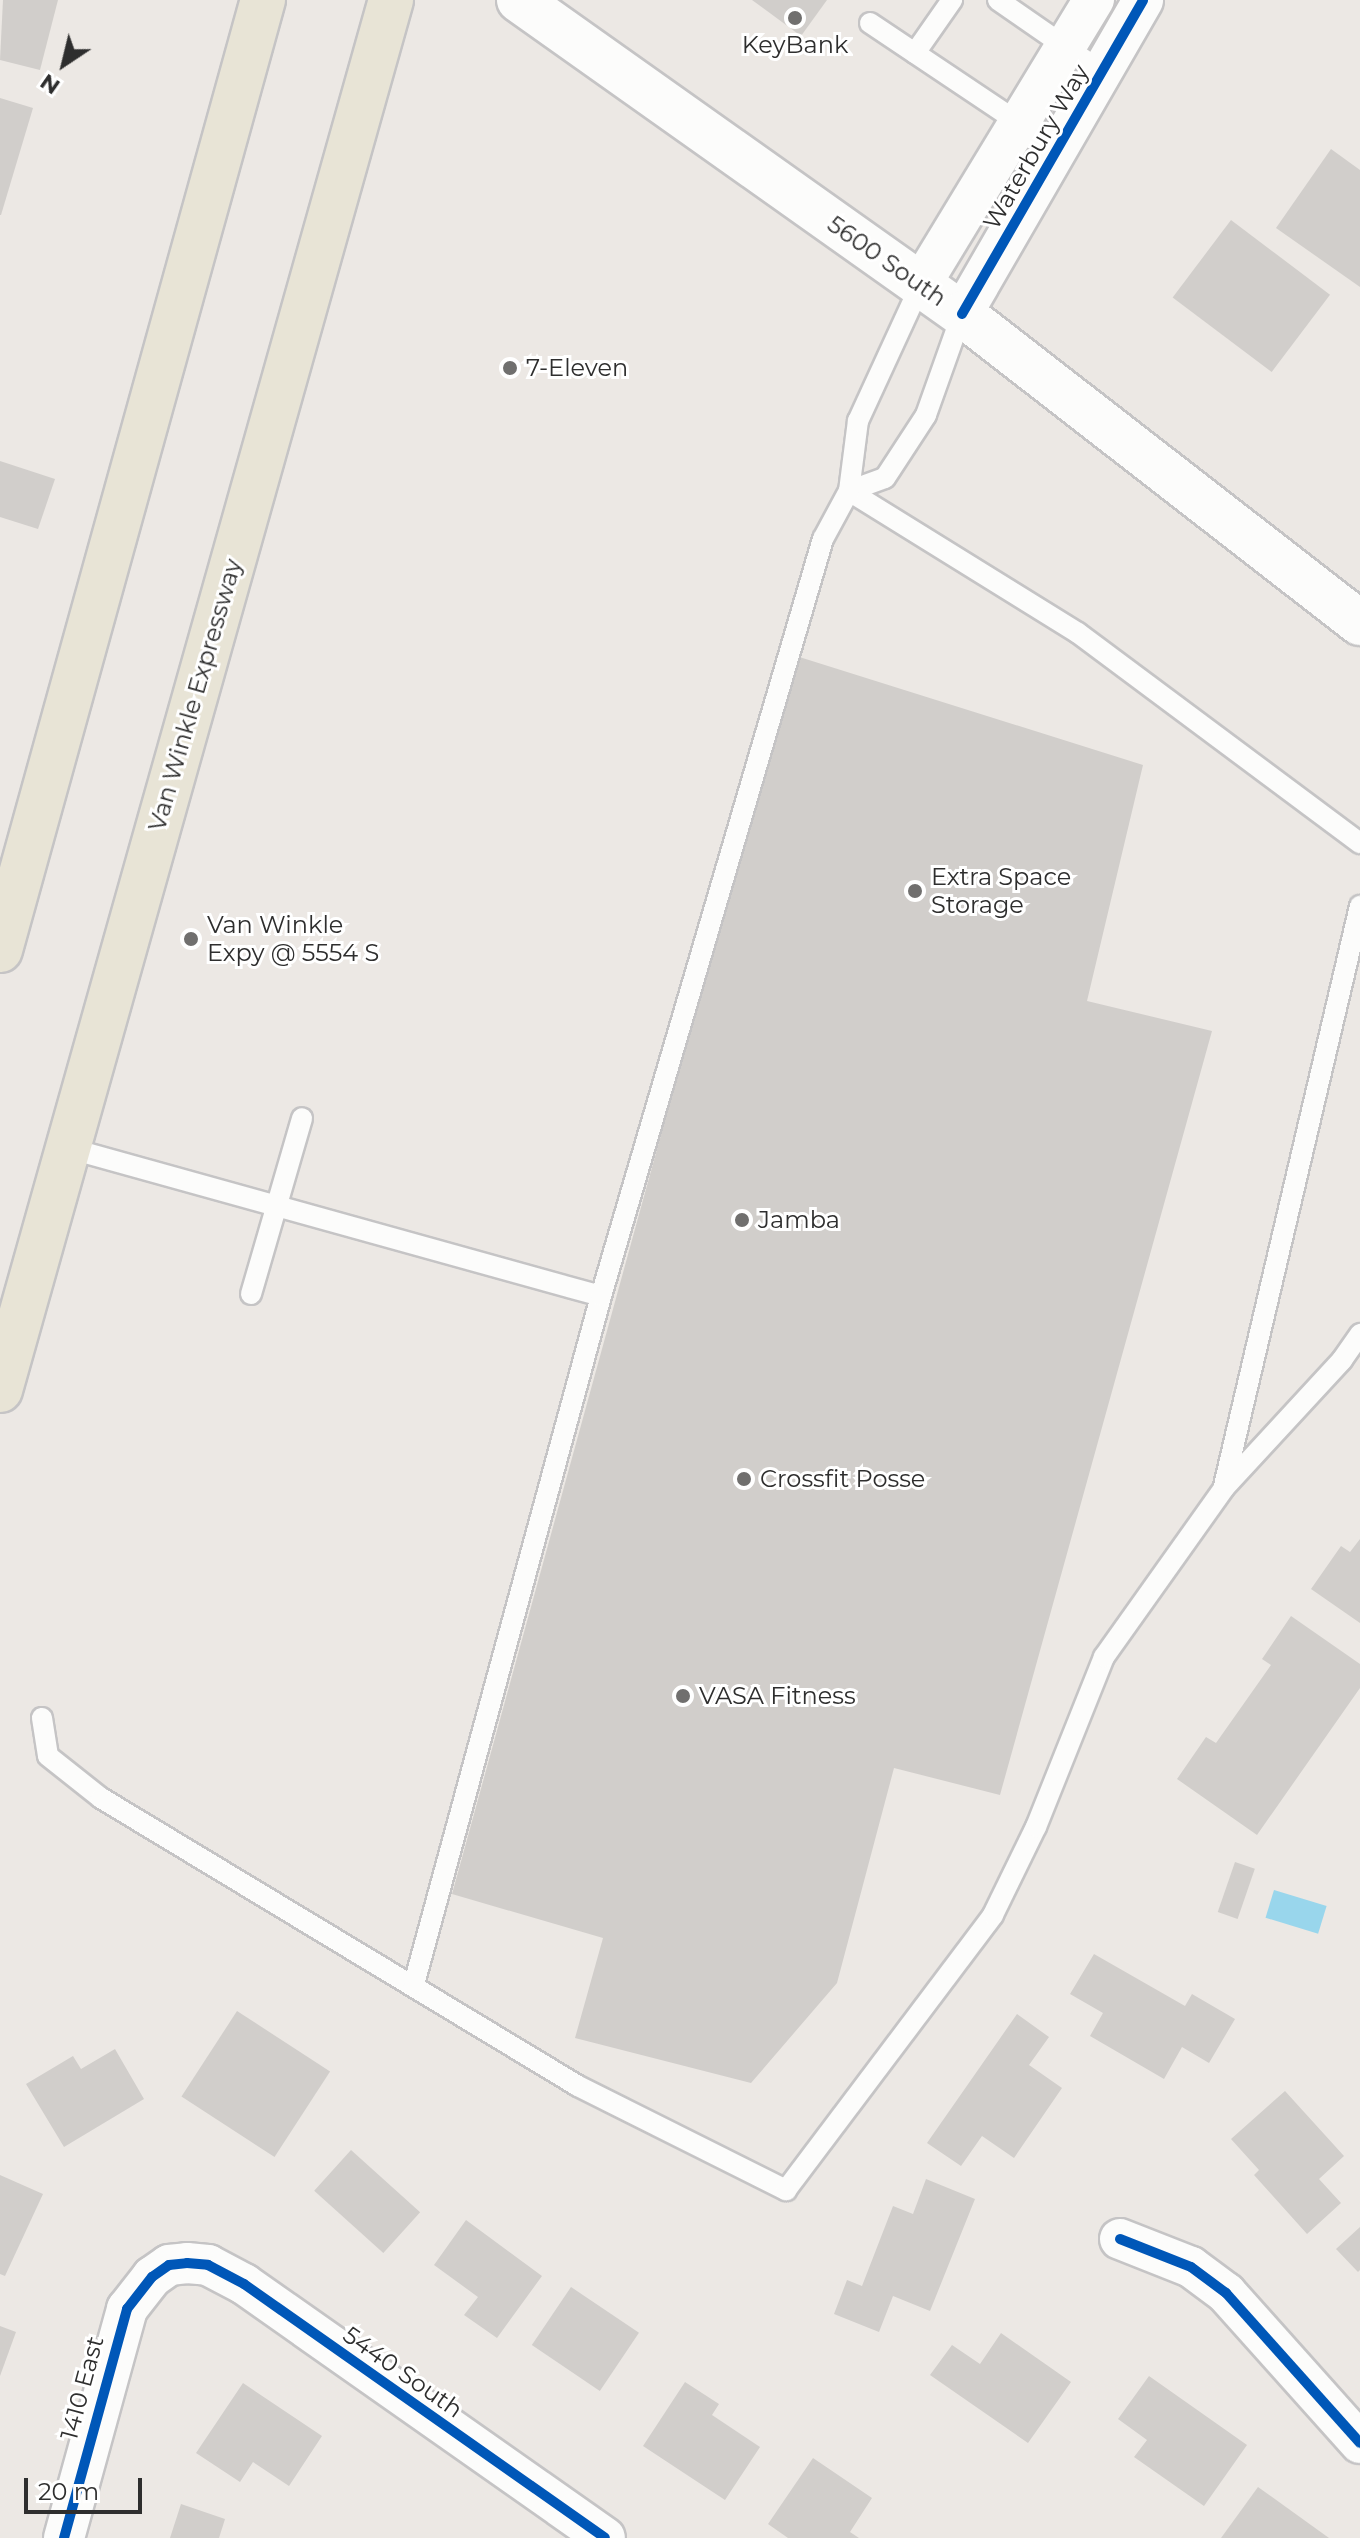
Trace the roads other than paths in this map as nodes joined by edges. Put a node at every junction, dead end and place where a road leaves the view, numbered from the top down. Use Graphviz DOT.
graph roads {
  1 [pos="263,0"];
  2 [pos="391,0"];
  3 [pos="519,0"];
  4 [pos="952,0"];
  5 [pos="998,0"];
  6 [pos="1094,0"];
  7 [pos="1143,0"];
  8 [pos="870,23"];
  9 [pos="1067,48"];
  10 [pos="915,53"];
  11 [pos="1102,72"];
  12 [pos="1021,125"];
  13 [pos="1058,149"];
  14 [pos="921,284"];
  15 [pos="962,314"];
  16 [pos="849,491"];
  17 [pos="1360,623"];
  18 [pos="1360,843"];
  19 [pos="1360,906"];
  20 [pos="0,950"];
  21 [pos="302,1118"];
  22 [pos="68,1148"];
  23 [pos="276,1206"];
  24 [pos="251,1294"];
  25 [pos="601,1296"];
  26 [pos="1360,1334"];
  27 [pos="0,1390"];
  28 [pos="1224,1488"];
  29 [pos="42,1718"];
  30 [pos="414,1984"];
  31 [pos="1120,2239"];
  32 [pos="169,2265"];
  33 [pos="1360,2443"];
  34 [pos="64,2538"];
  35 [pos="605,2538"];
  1 -- 20 [label="main road"];
  2 -- 22 [label="main road, Van Winkle Expressway"];
  3 -- 14 [label="main road, 5600 South"];
  4 -- 10 [label="lane"];
  5 -- 9 [label="lane"];
  6 -- 9 [label="street, Waterbury Way"];
  7 -- 11 [label="street, Waterbury Way"];
  8 -- 10 [label="lane"];
  9 -- 11 [label="lane"];
  9 -- 12 [label="street, Waterbury Way"];
  10 -- 12 [label="lane"];
  11 -- 13 [label="street, Waterbury Way"];
  12 -- 13 [label="lane"];
  12 -- 14 [label="street, Waterbury Way"];
  13 -- 15 [label="street, Waterbury Way"];
  14 -- 15 [label="main road, 5600 South"];
  14 -- 16 [label="lane"];
  15 -- 16 [label="lane"];
  15 -- 17 [label="main road, 5600 South"];
  16 -- 18 [label="lane"];
  16 -- 25 [label="lane"];
  19 -- 28 [label="lane"];
  21 -- 23 [label="lane"];
  22 -- 23 [label="lane"];
  22 -- 27 [label="main road, Van Winkle Expressway"];
  23 -- 24 [label="lane"];
  23 -- 25 [label="lane"];
  25 -- 30 [label="lane"];
  26 -- 28 [label="lane"];
  28 -- 30 [label="lane"];
  29 -- 30 [label="lane"];
  31 -- 33 [label="street"];
  32 -- 34 [label="street, 1410 East"];
  32 -- 35 [label="street, 5440 South"];
}
